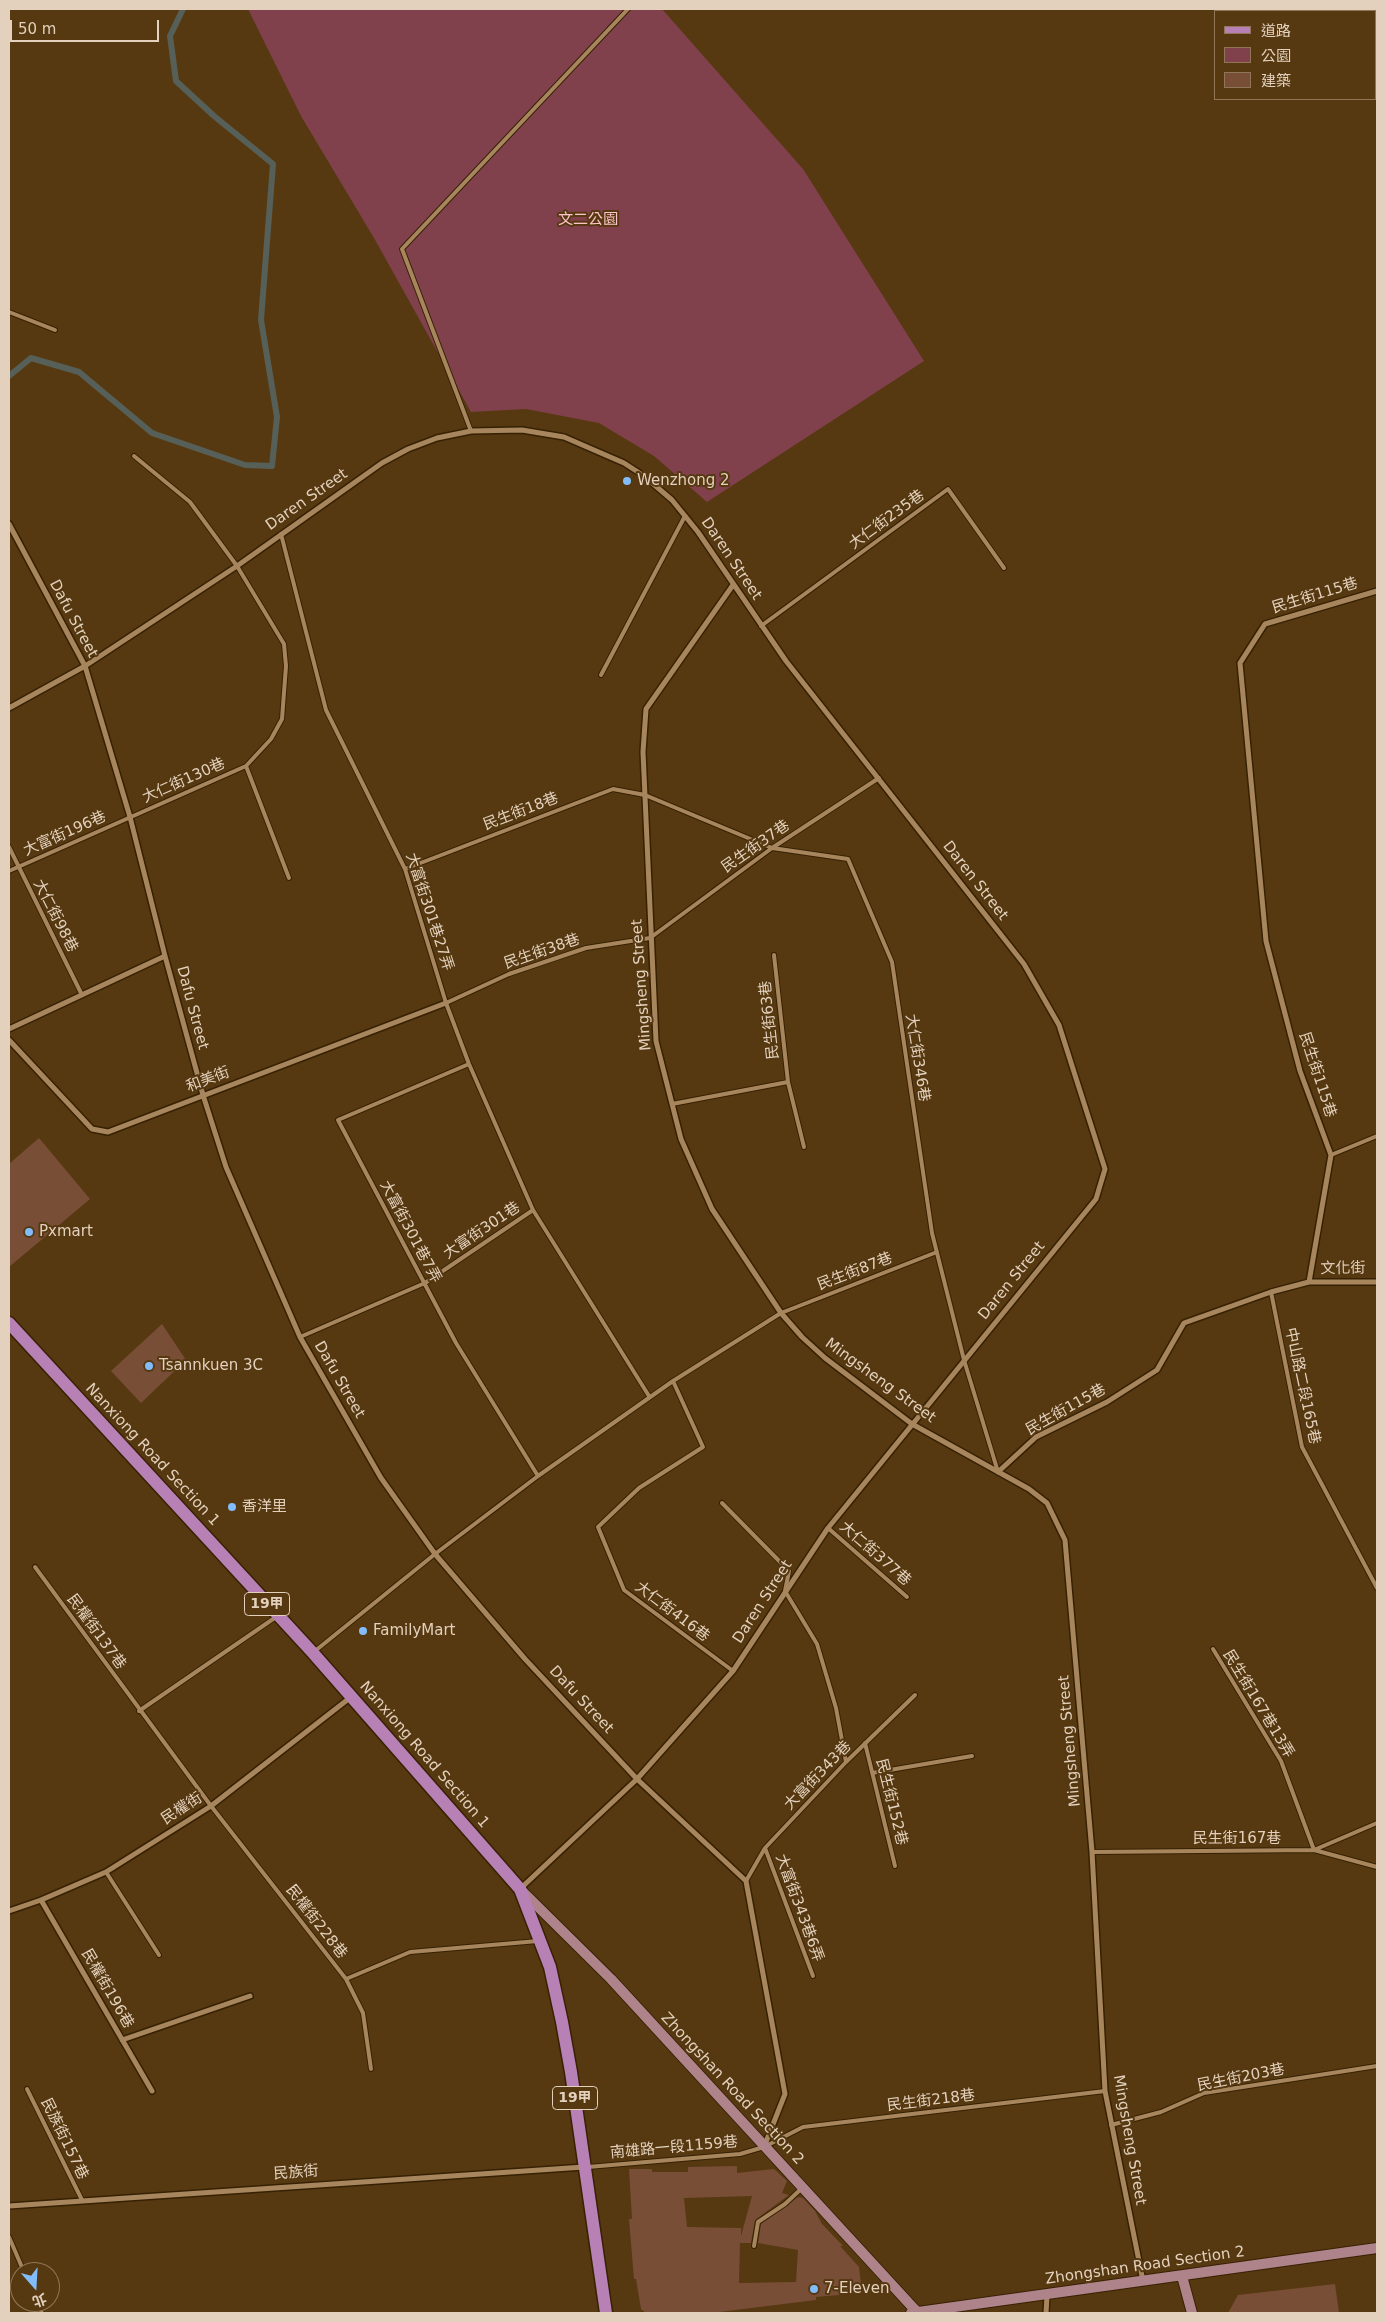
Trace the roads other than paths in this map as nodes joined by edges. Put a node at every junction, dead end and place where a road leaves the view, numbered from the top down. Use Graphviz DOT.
graph roads {
  1 [pos="628,9"];
  2 [pos="9,312"];
  3 [pos="54,330"];
  4 [pos="471,431"];
  5 [pos="134,456"];
  6 [pos="685,516"];
  7 [pos="9,524"];
  8 [pos="281,534"];
  9 [pos="237,566"];
  10 [pos="1004,568"];
  11 [pos="733,585"];
  12 [pos="1377,591"];
  13 [pos="761,626"];
  14 [pos="85,666"];
  15 [pos="601,675"];
  16 [pos="9,708"];
  17 [pos="246,766"];
  18 [pos="879,778"];
  19 [pos="645,795"];
  20 [pos="130,817"];
  21 [pos="9,847"];
  22 [pos="772,848"];
  23 [pos="18,868"];
  24 [pos="406,869"];
  25 [pos="9,871"];
  26 [pos="289,878"];
  27 [pos="650,938"];
  28 [pos="774,955"];
  29 [pos="165,956"];
  30 [pos="82,995"];
  31 [pos="446,1003"];
  32 [pos="9,1029"];
  33 [pos="9,1040"];
  34 [pos="469,1064"];
  35 [pos="788,1082"];
  36 [pos="203,1094"];
  37 [pos="672,1104"];
  38 [pos="1377,1136"];
  39 [pos="804,1147"];
  40 [pos="1331,1155"];
  41 [pos="533,1210"];
  42 [pos="937,1252"];
  43 [pos="425,1282"];
  44 [pos="1309,1282"];
  45 [pos="1377,1282"];
  46 [pos="1271,1292"];
  47 [pos="781,1313"];
  48 [pos="9,1323"];
  49 [pos="300,1337"];
  50 [pos="964,1360"];
  51 [pos="673,1381"];
  52 [pos="649,1396"];
  53 [pos="912,1424"];
  54 [pos="998,1472"];
  55 [pos="538,1476"];
  56 [pos="722,1503"];
  57 [pos="828,1528"];
  58 [pos="435,1554"];
  59 [pos="35,1567"];
  60 [pos="1377,1588"];
  61 [pos="785,1591"];
  62 [pos="907,1597"];
  63 [pos="278,1616"];
  64 [pos="1213,1650"];
  65 [pos="313,1653"];
  66 [pos="733,1671"];
  67 [pos="915,1695"];
  68 [pos="351,1696"];
  69 [pos="139,1711"];
  70 [pos="865,1743"];
  71 [pos="972,1756"];
  72 [pos="846,1762"];
  73 [pos="872,1773"];
  74 [pos="637,1779"];
  75 [pos="211,1806"];
  76 [pos="1377,1823"];
  77 [pos="765,1848"];
  78 [pos="1314,1850"];
  79 [pos="1092,1852"];
  80 [pos="895,1866"];
  81 [pos="1377,1867"];
  82 [pos="106,1872"];
  83 [pos="746,1881"];
  84 [pos="520,1889"];
  85 [pos="41,1900"];
  86 [pos="9,1911"];
  87 [pos="540,1941"];
  88 [pos="159,1955"];
  89 [pos="813,1976"];
  90 [pos="346,1979"];
  91 [pos="250,1996"];
  92 [pos="122,2040"];
  93 [pos="1377,2066"];
  94 [pos="370,2069"];
  95 [pos="27,2089"];
  96 [pos="152,2091"];
  97 [pos="1105,2091"];
  98 [pos="1111,2124"];
  99 [pos="764,2147"];
  100 [pos="585,2167"];
  101 [pos="803,2187"];
  102 [pos="82,2200"];
  103 [pos="9,2206"];
  104 [pos="9,2237"];
  105 [pos="754,2246"];
  106 [pos="1377,2248"];
  107 [pos="20,2262"];
  108 [pos="1182,2276"];
  109 [pos="1144,2281"];
  110 [pos="1047,2296"];
  111 [pos="606,2313"];
  112 [pos="914,2313"];
  113 [pos="1046,2313"];
  114 [pos="1192,2313"];
  1 -- 4 [label="lane"];
  2 -- 3 [label="lane"];
  4 -- 6 [label="street, Daren Street"];
  4 -- 8 [label="street, Daren Street"];
  5 -- 9 [label="lane, 大仁街130巷"];
  6 -- 11 [label="street, Daren Street"];
  6 -- 15 [label="lane"];
  7 -- 14 [label="street, Dafu Street"];
  8 -- 9 [label="street, Daren Street"];
  8 -- 24 [label="lane, 大富街301巷27弄"];
  9 -- 14 [label="street, Daren Street"];
  9 -- 17 [label="lane, 大仁街130巷"];
  10 -- 13 [label="lane, 大仁街235巷"];
  11 -- 13 [label="street, Daren Street"];
  11 -- 19 [label="street, Mingsheng Street"];
  12 -- 40 [label="street, 民生街115巷"];
  13 -- 18 [label="street, Daren Street"];
  14 -- 16 [label="street, Daren Street"];
  14 -- 20 [label="street, Dafu Street"];
  17 -- 20 [label="lane, 大仁街130巷"];
  17 -- 26 [label="lane, 大仁街130巷"];
  18 -- 22 [label="lane, 民生街37巷"];
  18 -- 50 [label="street, Daren Street"];
  19 -- 22 [label="lane, 大仁街346巷"];
  19 -- 24 [label="lane, 民生街18巷"];
  19 -- 27 [label="street, Mingsheng Street"];
  20 -- 23 [label="lane, 大富街196巷"];
  20 -- 29 [label="street, Dafu Street"];
  21 -- 23 [label="lane, 大仁街98巷"];
  22 -- 27 [label="lane, 民生街37巷"];
  22 -- 42 [label="lane, 大仁街346巷"];
  23 -- 25 [label="lane, 大富街196巷"];
  23 -- 30 [label="lane, 大仁街98巷"];
  24 -- 31 [label="lane, 大富街301巷27弄"];
  27 -- 31 [label="lane, 民生街38巷"];
  27 -- 37 [label="street, Mingsheng Street"];
  28 -- 35 [label="lane, 民生街63巷"];
  29 -- 30 [label="street"];
  29 -- 36 [label="street, Dafu Street"];
  30 -- 32 [label="street"];
  31 -- 34 [label="lane, 大富街301巷27弄"];
  31 -- 36 [label="street, 和美街"];
  33 -- 36 [label="street, 和美街"];
  34 -- 41 [label="lane, 大富街301巷27弄"];
  34 -- 43 [label="lane, 大富街301巷7弄"];
  35 -- 37 [label="lane"];
  35 -- 39 [label="lane, 民生街63巷"];
  36 -- 49 [label="street, Dafu Street"];
  37 -- 47 [label="street, Mingsheng Street"];
  38 -- 40 [label="lane"];
  40 -- 44 [label="street"];
  41 -- 43 [label="lane, 大富街301巷"];
  41 -- 52 [label="lane, 大富街301巷"];
  42 -- 47 [label="lane, 民生街87巷"];
  42 -- 50 [label="lane, 大仁街346巷"];
  43 -- 49 [label="lane, 大富街301巷"];
  43 -- 55 [label="lane, 大富街301巷7弄"];
  44 -- 45 [label="street, 文化街"];
  44 -- 46 [label="street, 民生街115巷"];
  46 -- 54 [label="street, 民生街115巷"];
  46 -- 60 [label="lane, 中山路二段165巷"];
  47 -- 51 [label="lane"];
  47 -- 53 [label="street, Mingsheng Street"];
  48 -- 63 [label="main road, Nanxiong Road Section 1 / 19甲"];
  49 -- 58 [label="street, Dafu Street"];
  50 -- 53 [label="street, Daren Street"];
  50 -- 54 [label="lane, 大仁街346巷"];
  51 -- 52 [label="lane"];
  51 -- 66 [label="lane, 大仁街416巷"];
  52 -- 55 [label="lane"];
  53 -- 54 [label="street, Mingsheng Street"];
  53 -- 57 [label="street, Daren Street"];
  54 -- 79 [label="street, Mingsheng Street"];
  55 -- 58 [label="lane"];
  56 -- 61 [label="lane"];
  57 -- 61 [label="street, Daren Street"];
  57 -- 62 [label="lane, 大仁街377巷"];
  58 -- 65 [label="lane"];
  58 -- 74 [label="street, Dafu Street"];
  59 -- 69 [label="lane, 民權街137巷"];
  61 -- 66 [label="street, Daren Street"];
  61 -- 72 [label="lane"];
  63 -- 65 [label="main road, Nanxiong Road Section 1 / 19甲"];
  63 -- 69 [label="lane"];
  64 -- 78 [label="lane, 民生街167巷13弄"];
  65 -- 68 [label="main road, Nanxiong Road Section 1 / 19甲"];
  66 -- 74 [label="street, Daren Street"];
  67 -- 70 [label="lane, 大富街343巷"];
  68 -- 75 [label="street, 民權街"];
  68 -- 84 [label="main road, Nanxiong Road Section 1 / 19甲"];
  69 -- 75 [label="lane, 民權街137巷"];
  70 -- 72 [label="lane, 大富街343巷"];
  70 -- 73 [label="lane, 民生街152巷"];
  71 -- 73 [label="lane"];
  72 -- 77 [label="lane, 大富街343巷"];
  73 -- 80 [label="lane, 民生街152巷"];
  74 -- 83 [label="street, Dafu Street"];
  74 -- 84 [label="street, Daren Street"];
  75 -- 82 [label="street, 民權街"];
  75 -- 90 [label="lane, 民權街228巷"];
  76 -- 78 [label="lane, 民生街167巷"];
  77 -- 83 [label="lane, 大富街343巷"];
  77 -- 89 [label="lane, 大富街343巷6弄"];
  78 -- 79 [label="lane, 民生街167巷"];
  78 -- 81 [label="lane"];
  79 -- 97 [label="street, Mingsheng Street"];
  82 -- 85 [label="street, 民權街"];
  82 -- 88 [label="lane"];
  83 -- 99 [label="street"];
  84 -- 87 [label="main road, Nanxiong Road Section 1 / 19甲"];
  84 -- 99 [label="street, Zhongshan Road Section 2"];
  85 -- 86 [label="street, 民權街"];
  85 -- 92 [label="street, 民權街196巷"];
  87 -- 90 [label="lane"];
  87 -- 100 [label="main road, Nanxiong Road Section 1 / 19甲"];
  90 -- 94 [label="lane, 民權街228巷"];
  91 -- 92 [label="street"];
  92 -- 96 [label="street, 民權街196巷"];
  93 -- 98 [label="lane, 民生街203巷"];
  95 -- 102 [label="lane, 民族街157巷"];
  97 -- 98 [label="street, Mingsheng Street"];
  97 -- 99 [label="lane, 民生街218巷"];
  98 -- 109 [label="street, Mingsheng Street"];
  99 -- 100 [label="lane, 南雄路一段1159巷"];
  99 -- 101 [label="street, Zhongshan Road Section 2"];
  100 -- 102 [label="street, 民族街"];
  100 -- 111 [label="main road, Nanxiong Road Section 1 / 19甲"];
  101 -- 105 [label="lane"];
  101 -- 112 [label="street, Zhongshan Road Section 2"];
  102 -- 103 [label="street, 民族街"];
  104 -- 107 [label="lane"];
  106 -- 108 [label="street, Zhongshan Road Section 2"];
  108 -- 109 [label="street, Zhongshan Road Section 2"];
  108 -- 114 [label="street"];
  109 -- 110 [label="street, Zhongshan Road Section 2"];
  110 -- 112 [label="street, Zhongshan Road Section 2"];
  110 -- 113 [label="street"];
}
